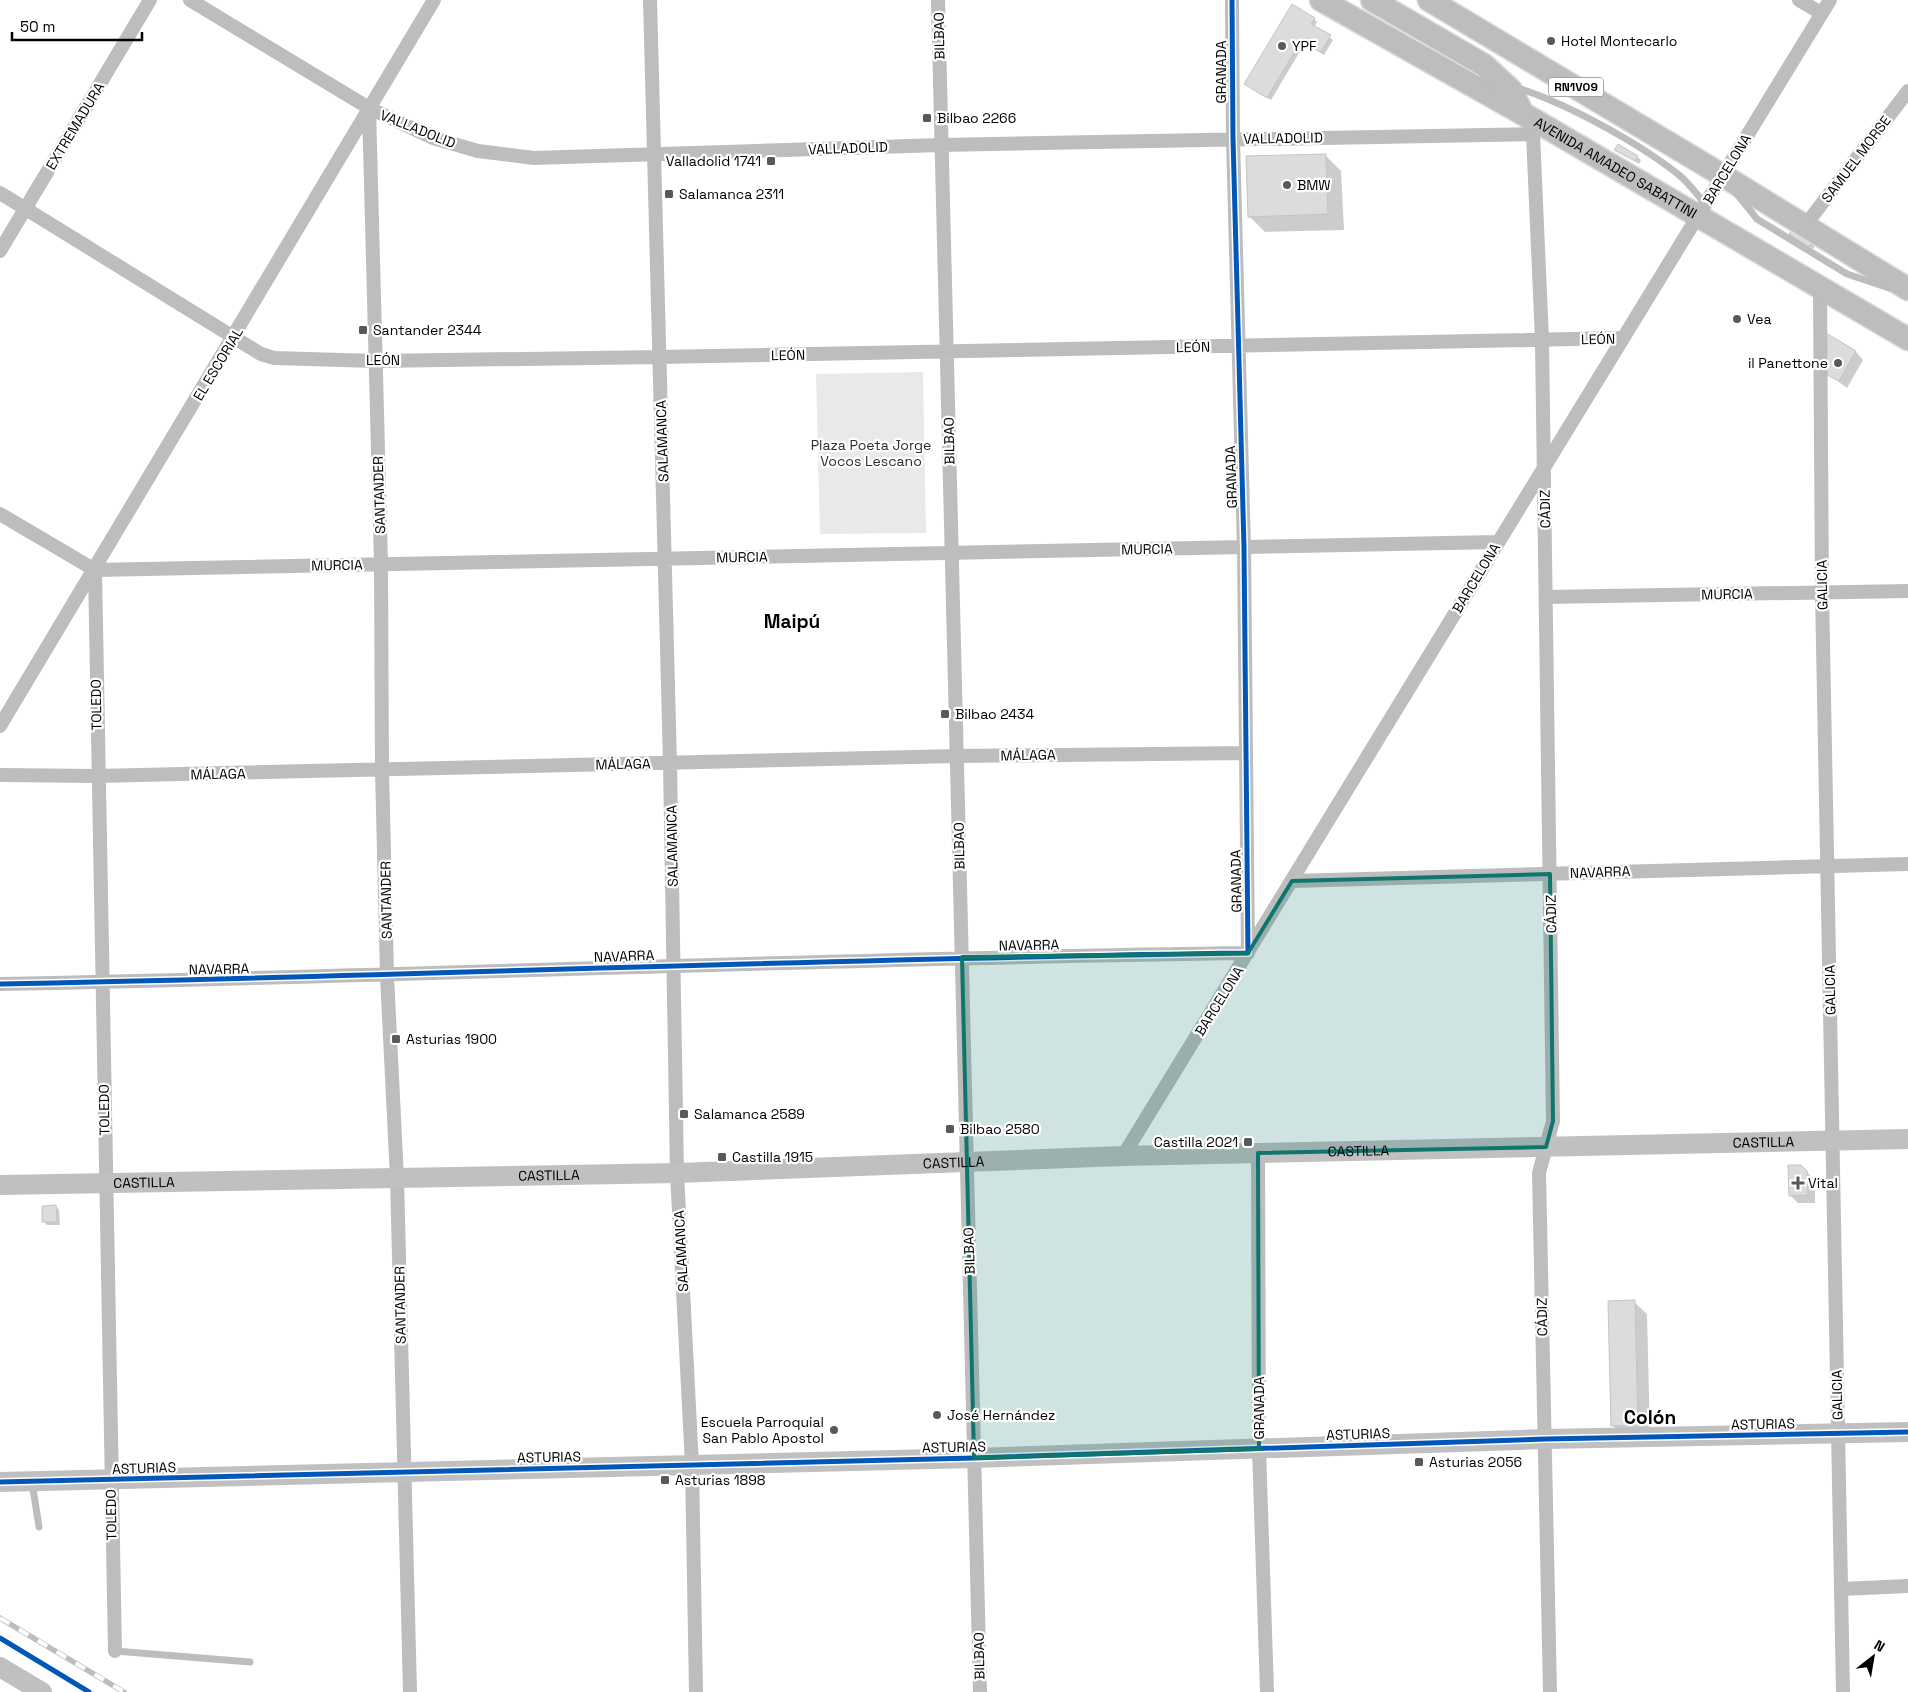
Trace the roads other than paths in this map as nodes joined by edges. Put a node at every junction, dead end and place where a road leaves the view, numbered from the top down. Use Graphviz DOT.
graph roads {
  1 [pos="150,0"];
  2 [pos="190,0"];
  3 [pos="434,0"];
  4 [pos="650,0"];
  5 [pos="938,0"];
  6 [pos="1232,0"];
  7 [pos="1321,0"];
  8 [pos="1372,0"];
  9 [pos="1430,0"];
  10 [pos="1799,0"];
  11 [pos="1830,0"];
  12 [pos="1821,14"];
  13 [pos="1430,62"];
  14 [pos="1468,73"];
  15 [pos="1496,82"];
  16 [pos="1908,91"];
  17 [pos="369,108"];
  18 [pos="1532,124"];
  19 [pos="1233,138"];
  20 [pos="941,146"];
  21 [pos="653,154"];
  22 [pos="1722,175"];
  23 [pos="0,193"];
  24 [pos="26,208"];
  25 [pos="1708,213"];
  26 [pos="1804,227"];
  27 [pos="0,251"];
  28 [pos="1820,288"];
  29 [pos="1908,289"];
  30 [pos="1908,294"];
  31 [pos="234,336"];
  32 [pos="1623,338"];
  33 [pos="1908,339"];
  34 [pos="1542,340"];
  35 [pos="1238,346"];
  36 [pos="946,352"];
  37 [pos="659,357"];
  38 [pos="375,361"];
  39 [pos="1544,468"];
  40 [pos="0,514"];
  41 [pos="1498,542"];
  42 [pos="1244,548"];
  43 [pos="952,553"];
  44 [pos="665,559"];
  45 [pos="381,564"];
  46 [pos="95,570"];
  47 [pos="1908,591"];
  48 [pos="1822,592"];
  49 [pos="1546,597"];
  50 [pos="0,726"];
  51 [pos="1246,753"];
  52 [pos="956,756"];
  53 [pos="670,763"];
  54 [pos="382,770"];
  55 [pos="0,775"];
  56 [pos="97,776"];
  57 [pos="1908,864"];
  58 [pos="1827,866"];
  59 [pos="1550,874"];
  60 [pos="1292,881"];
  61 [pos="1248,953"];
  62 [pos="962,957"];
  63 [pos="674,965"];
  64 [pos="387,976"];
  65 [pos="102,982"];
  66 [pos="0,984"];
  67 [pos="1908,1139"];
  68 [pos="1833,1140"];
  69 [pos="1546,1147"];
  70 [pos="1258,1153"];
  71 [pos="1123,1156"];
  72 [pos="966,1162"];
  73 [pos="677,1173"];
  74 [pos="397,1178"];
  75 [pos="106,1183"];
  76 [pos="0,1185"];
  77 [pos="1908,1432"];
  78 [pos="1838,1434"];
  79 [pos="1544,1439"];
  80 [pos="1259,1449"];
  81 [pos="974,1458"];
  82 [pos="692,1465"];
  83 [pos="404,1472"];
  84 [pos="110,1480"];
  85 [pos="0,1482"];
  86 [pos="32,1482"];
  87 [pos="39,1527"];
  88 [pos="1908,1586"];
  89 [pos="1841,1589"];
  90 [pos="115,1650"];
  91 [pos="250,1662"];
  92 [pos="0,1666"];
  93 [pos="42,1692"];
  94 [pos="410,1692"];
  95 [pos="696,1692"];
  96 [pos="980,1692"];
  97 [pos="1266,1692"];
  98 [pos="1550,1692"];
  99 [pos="1843,1692"];
  1 -- 24 [label="street, EXTREMADURA"];
  2 -- 17 [label="street, VALLADOLID"];
  3 -- 17 [label="street, EL ESCORIAL"];
  4 -- 21 [label="street, SALAMANCA"];
  5 -- 20 [label="street, BILBAO"];
  6 -- 19 [label="street, GRANADA"];
  7 -- 13 [label="main road, AVENIDA AMADEO SABATTINI"];
  8 -- 15 [label="main road"];
  9 -- 22 [label="main road, RN1V09"];
  10 -- 12 [label="street"];
  11 -- 12 [label="street, BARCELONA"];
  12 -- 22 [label="street, BARCELONA"];
  13 -- 14 [label="lane"];
  13 -- 18 [label="main road, AVENIDA AMADEO SABATTINI"];
  15 -- 18 [label="main road"];
  15 -- 25 [label="lane"];
  16 -- 26 [label="street, SAMUEL MORSE"];
  17 -- 21 [label="street, VALLADOLID"];
  17 -- 31 [label="street, EL ESCORIAL"];
  17 -- 38 [label="street, SANTANDER"];
  18 -- 19 [label="street, VALLADOLID"];
  18 -- 25 [label="main road, AVENIDA AMADEO SABATTINI"];
  18 -- 34 [label="street, CÁDIZ"];
  19 -- 20 [label="street, VALLADOLID"];
  19 -- 35 [label="street, GRANADA"];
  20 -- 21 [label="street, VALLADOLID"];
  20 -- 36 [label="street, BILBAO"];
  21 -- 37 [label="street, SALAMANCA"];
  22 -- 25 [label="street, BARCELONA"];
  22 -- 26 [label="main road, RN1V09"];
  22 -- 30 [label="lane"];
  23 -- 24 [label="street, LEÓN"];
  24 -- 27 [label="street, EXTREMADURA"];
  24 -- 31 [label="street, LEÓN"];
  25 -- 28 [label="main road, AVENIDA AMADEO SABATTINI"];
  25 -- 32 [label="street, BARCELONA"];
  26 -- 29 [label="main road, RN1V09"];
  28 -- 33 [label="main road, AVENIDA AMADEO SABATTINI"];
  28 -- 48 [label="street, GALICIA"];
  31 -- 38 [label="street, LEÓN"];
  31 -- 46 [label="street, EL ESCORIAL"];
  32 -- 34 [label="street, LEÓN"];
  32 -- 39 [label="street, BARCELONA"];
  34 -- 35 [label="street, LEÓN"];
  34 -- 39 [label="street, CÁDIZ"];
  35 -- 36 [label="street, LEÓN"];
  35 -- 42 [label="street, GRANADA"];
  36 -- 37 [label="street, LEÓN"];
  36 -- 43 [label="street, BILBAO"];
  37 -- 38 [label="street, LEÓN"];
  37 -- 44 [label="street, SALAMANCA"];
  38 -- 45 [label="street, SANTANDER"];
  39 -- 41 [label="street, BARCELONA"];
  39 -- 49 [label="street, CÁDIZ"];
  40 -- 46 [label="street"];
  41 -- 42 [label="street, MURCIA"];
  41 -- 60 [label="street, BARCELONA"];
  42 -- 43 [label="street, MURCIA"];
  42 -- 51 [label="street, GRANADA"];
  43 -- 44 [label="street, MURCIA"];
  43 -- 52 [label="street, BILBAO"];
  44 -- 45 [label="street, MURCIA"];
  44 -- 53 [label="street, SALAMANCA"];
  45 -- 46 [label="street, MURCIA"];
  45 -- 54 [label="street, SANTANDER"];
  46 -- 50 [label="street, EL ESCORIAL"];
  46 -- 56 [label="street, TOLEDO"];
  47 -- 48 [label="street, MURCIA"];
  48 -- 49 [label="street, MURCIA"];
  48 -- 58 [label="street, GALICIA"];
  49 -- 59 [label="street, CÁDIZ"];
  51 -- 52 [label="street, MÁLAGA"];
  51 -- 61 [label="street, GRANADA"];
  52 -- 53 [label="street, MÁLAGA"];
  52 -- 62 [label="street, BILBAO"];
  53 -- 54 [label="street, MÁLAGA"];
  53 -- 63 [label="street, SALAMANCA"];
  54 -- 56 [label="street, MÁLAGA"];
  54 -- 64 [label="street, SANTANDER"];
  55 -- 56 [label="street, MÁLAGA"];
  56 -- 65 [label="street, TOLEDO"];
  57 -- 58 [label="street, NAVARRA"];
  58 -- 59 [label="street, NAVARRA"];
  58 -- 68 [label="street, GALICIA"];
  59 -- 60 [label="street, NAVARRA"];
  59 -- 69 [label="street, CÁDIZ"];
  60 -- 61 [label="street, BARCELONA"];
  61 -- 62 [label="street, NAVARRA"];
  61 -- 71 [label="street, BARCELONA"];
  62 -- 63 [label="street, NAVARRA"];
  62 -- 72 [label="street, BILBAO"];
  63 -- 64 [label="street, NAVARRA"];
  63 -- 73 [label="street, SALAMANCA"];
  64 -- 65 [label="street, NAVARRA"];
  64 -- 74 [label="street, SANTANDER"];
  65 -- 66 [label="street, NAVARRA"];
  65 -- 75 [label="street, TOLEDO"];
  67 -- 68 [label="street, CASTILLA"];
  68 -- 69 [label="street, CASTILLA"];
  68 -- 78 [label="street, GALICIA"];
  69 -- 70 [label="street, CASTILLA"];
  69 -- 79 [label="street, CÁDIZ"];
  70 -- 71 [label="street, CASTILLA"];
  70 -- 80 [label="street, GRANADA"];
  71 -- 72 [label="street, CASTILLA"];
  72 -- 73 [label="street, CASTILLA"];
  72 -- 81 [label="street, BILBAO"];
  73 -- 74 [label="street, CASTILLA"];
  73 -- 82 [label="street, SALAMANCA"];
  74 -- 75 [label="street, CASTILLA"];
  74 -- 83 [label="street, SANTANDER"];
  75 -- 76 [label="street, CASTILLA"];
  75 -- 84 [label="street, TOLEDO"];
  77 -- 78 [label="street, ASTURIAS"];
  78 -- 79 [label="street, ASTURIAS"];
  78 -- 89 [label="street, GALICIA"];
  79 -- 80 [label="street, ASTURIAS"];
  79 -- 98 [label="street, CÁDIZ"];
  80 -- 81 [label="street, ASTURIAS"];
  80 -- 97 [label="street, GRANADA"];
  81 -- 82 [label="street, ASTURIAS"];
  81 -- 96 [label="street, BILBAO"];
  82 -- 83 [label="street, ASTURIAS"];
  82 -- 95 [label="street, SALAMANCA"];
  83 -- 84 [label="street, ASTURIAS"];
  83 -- 94 [label="street, SANTANDER"];
  84 -- 86 [label="street, ASTURIAS"];
  84 -- 90 [label="street, TOLEDO"];
  85 -- 86 [label="street, ASTURIAS"];
  86 -- 87 [label="lane"];
  88 -- 89 [label="street"];
  89 -- 99 [label="street, GALICIA"];
  90 -- 91 [label="lane"];
  92 -- 93 [label="street"];
}
